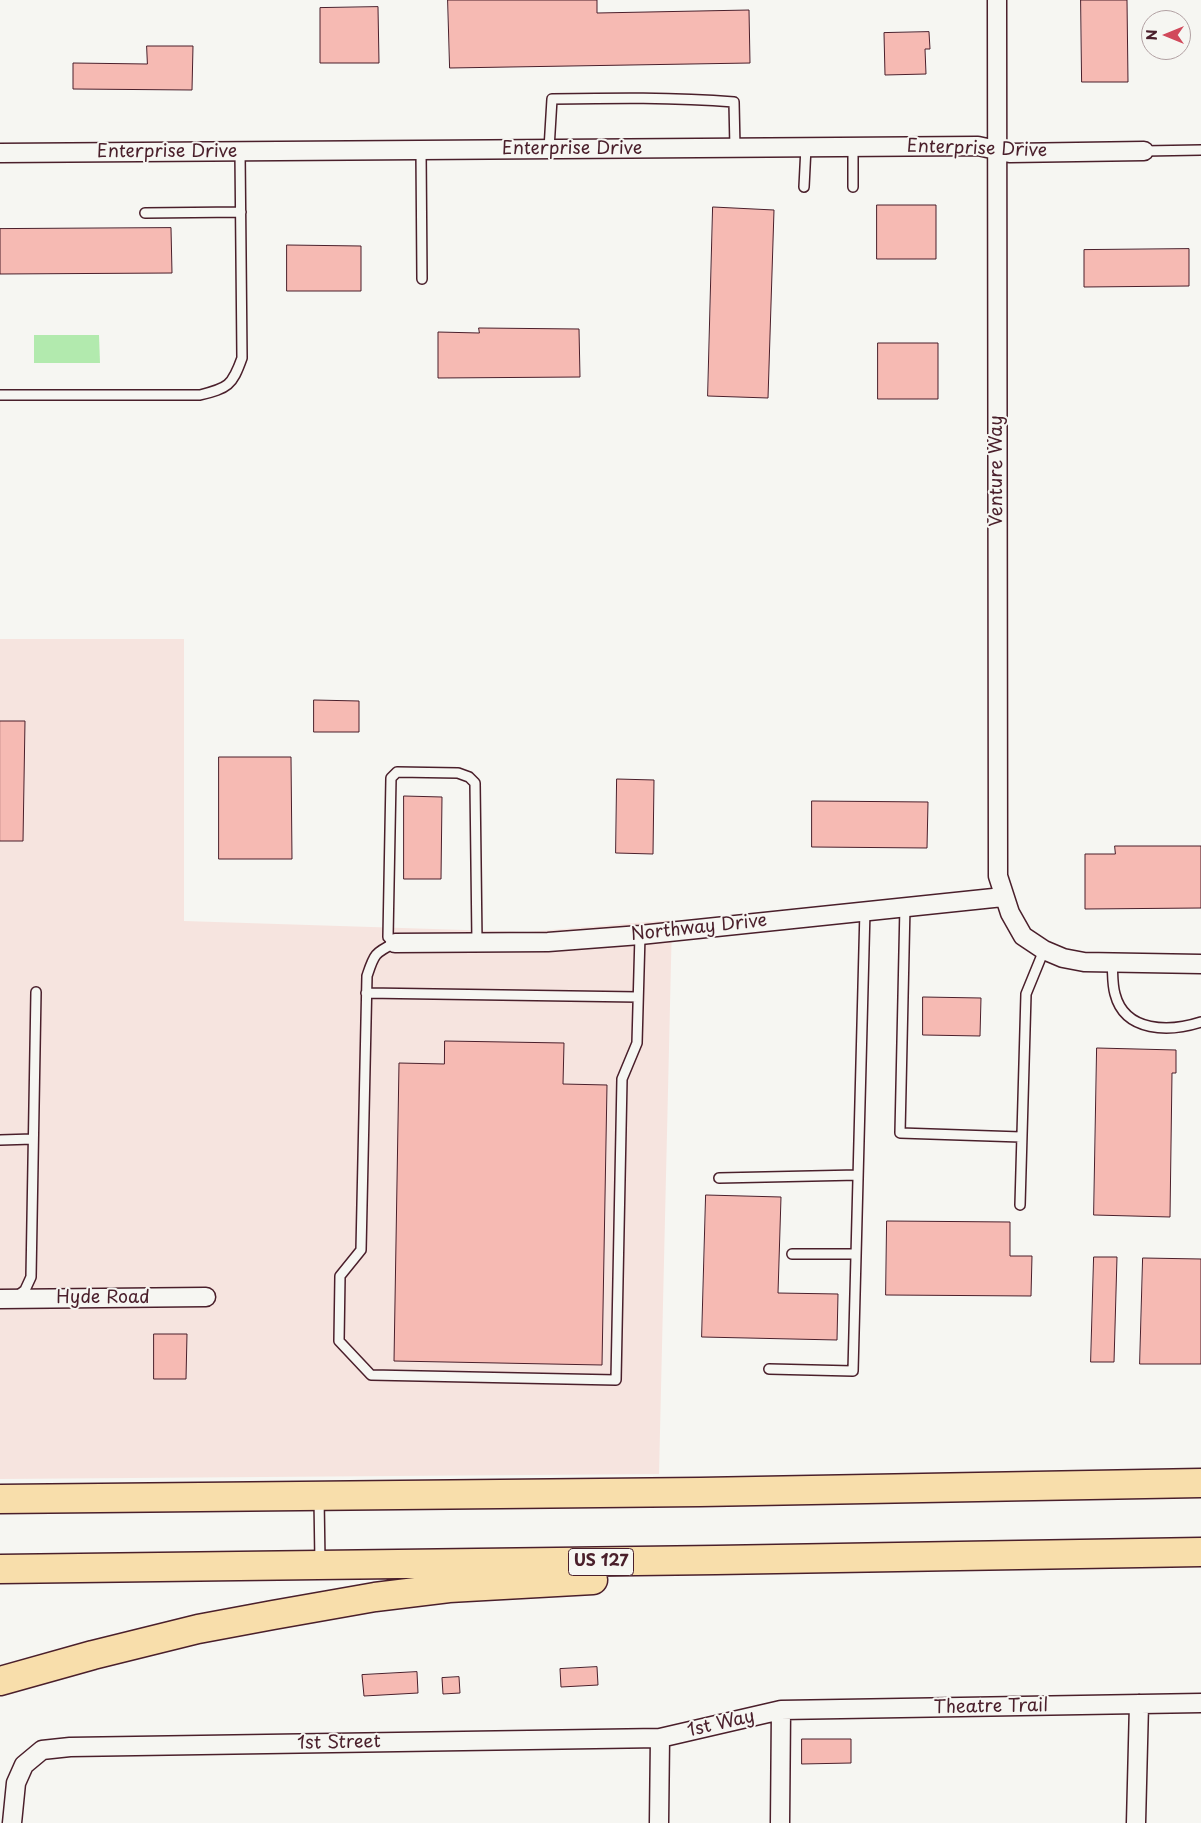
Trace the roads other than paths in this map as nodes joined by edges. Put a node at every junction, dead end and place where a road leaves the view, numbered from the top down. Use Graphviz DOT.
graph roads {
  1 [pos="998,0"];
  2 [pos="806,147"];
  3 [pos="854,147"];
  4 [pos="735,148"];
  5 [pos="549,149"];
  6 [pos="421,150"];
  7 [pos="997,150"];
  8 [pos="1201,150"];
  9 [pos="240,152"];
  10 [pos="1144,152"];
  11 [pos="0,154"];
  12 [pos="804,186"];
  13 [pos="853,187"];
  14 [pos="241,212"];
  15 [pos="145,213"];
  16 [pos="422,279"];
  17 [pos="0,395"];
  18 [pos="1003,896"];
  19 [pos="905,906"];
  20 [pos="865,910"];
  21 [pos="640,934"];
  22 [pos="477,942"];
  23 [pos="395,943"];
  24 [pos="1044,950"];
  25 [pos="1112,962"];
  26 [pos="1201,964"];
  27 [pos="36,992"];
  28 [pos="366,993"];
  29 [pos="638,997"];
  30 [pos="1201,1022"];
  31 [pos="1022,1137"];
  32 [pos="34,1139"];
  33 [pos="0,1140"];
  34 [pos="858,1175"];
  35 [pos="718,1178"];
  36 [pos="1020,1205"];
  37 [pos="792,1254"];
  38 [pos="856,1254"];
  39 [pos="206,1297"];
  40 [pos="7,1299"];
  41 [pos="769,1369"];
  42 [pos="1201,1483"];
  43 [pos="319,1496"];
  44 [pos="0,1499"];
  45 [pos="1201,1552"];
  46 [pos="716,1560"];
  47 [pos="320,1565"];
  48 [pos="0,1569"];
  49 [pos="0,1681"];
  50 [pos="1201,1703"];
  51 [pos="1139,1704"];
  52 [pos="781,1710"];
  53 [pos="660,1738"];
  54 [pos="12,1823"];
  55 [pos="659,1823"];
  56 [pos="780,1823"];
  57 [pos="1136,1823"];
  1 -- 7 [label="street, Venture Way"];
  2 -- 3 [label="street, Enterprise Drive"];
  2 -- 4 [label="street, Enterprise Drive"];
  2 -- 12 [label="lane"];
  3 -- 7 [label="street, Enterprise Drive"];
  3 -- 13 [label="lane"];
  4 -- 5 [label="street, Enterprise Drive"];
  4 -- 5 [label="lane"];
  5 -- 6 [label="street, Enterprise Drive"];
  6 -- 9 [label="street, Enterprise Drive"];
  6 -- 16 [label="lane"];
  7 -- 10 [label="street, Enterprise Drive"];
  7 -- 18 [label="street, Venture Way"];
  8 -- 10 [label="lane"];
  9 -- 11 [label="street, Enterprise Drive"];
  9 -- 14 [label="lane"];
  14 -- 15 [label="lane"];
  14 -- 17 [label="lane"];
  18 -- 19 [label="street, Northway Drive"];
  18 -- 24 [label="street, Venture Way"];
  19 -- 20 [label="street, Northway Drive"];
  19 -- 31 [label="lane"];
  20 -- 21 [label="street, Northway Drive"];
  20 -- 34 [label="lane"];
  21 -- 22 [label="street, Northway Drive"];
  21 -- 29 [label="lane"];
  22 -- 23 [label="street, Northway Drive"];
  22 -- 23 [label="lane"];
  23 -- 28 [label="lane"];
  24 -- 25 [label="street"];
  24 -- 31 [label="lane"];
  25 -- 26 [label="street"];
  25 -- 30 [label="lane"];
  27 -- 32 [label="lane"];
  28 -- 29 [label="lane"];
  28 -- 29 [label="lane"];
  31 -- 36 [label="lane"];
  32 -- 33 [label="lane"];
  32 -- 40 [label="lane"];
  34 -- 35 [label="lane"];
  34 -- 38 [label="lane"];
  37 -- 38 [label="lane"];
  38 -- 41 [label="lane"];
  39 -- 40 [label="street, Hyde Road"];
  42 -- 43 [label="highway"];
  43 -- 44 [label="highway"];
  43 -- 47 [label="lane"];
  45 -- 46 [label="highway, US 127"];
  46 -- 47 [label="highway, US 127"];
  46 -- 49 [label="highway"];
  47 -- 48 [label="highway, US 127"];
  50 -- 51 [label="street, Theatre Trail"];
  51 -- 52 [label="street, Theatre Trail"];
  51 -- 57 [label="street"];
  52 -- 53 [label="street, 1st Way"];
  52 -- 56 [label="street"];
  53 -- 54 [label="street, 1st Street"];
  53 -- 55 [label="street"];
}
